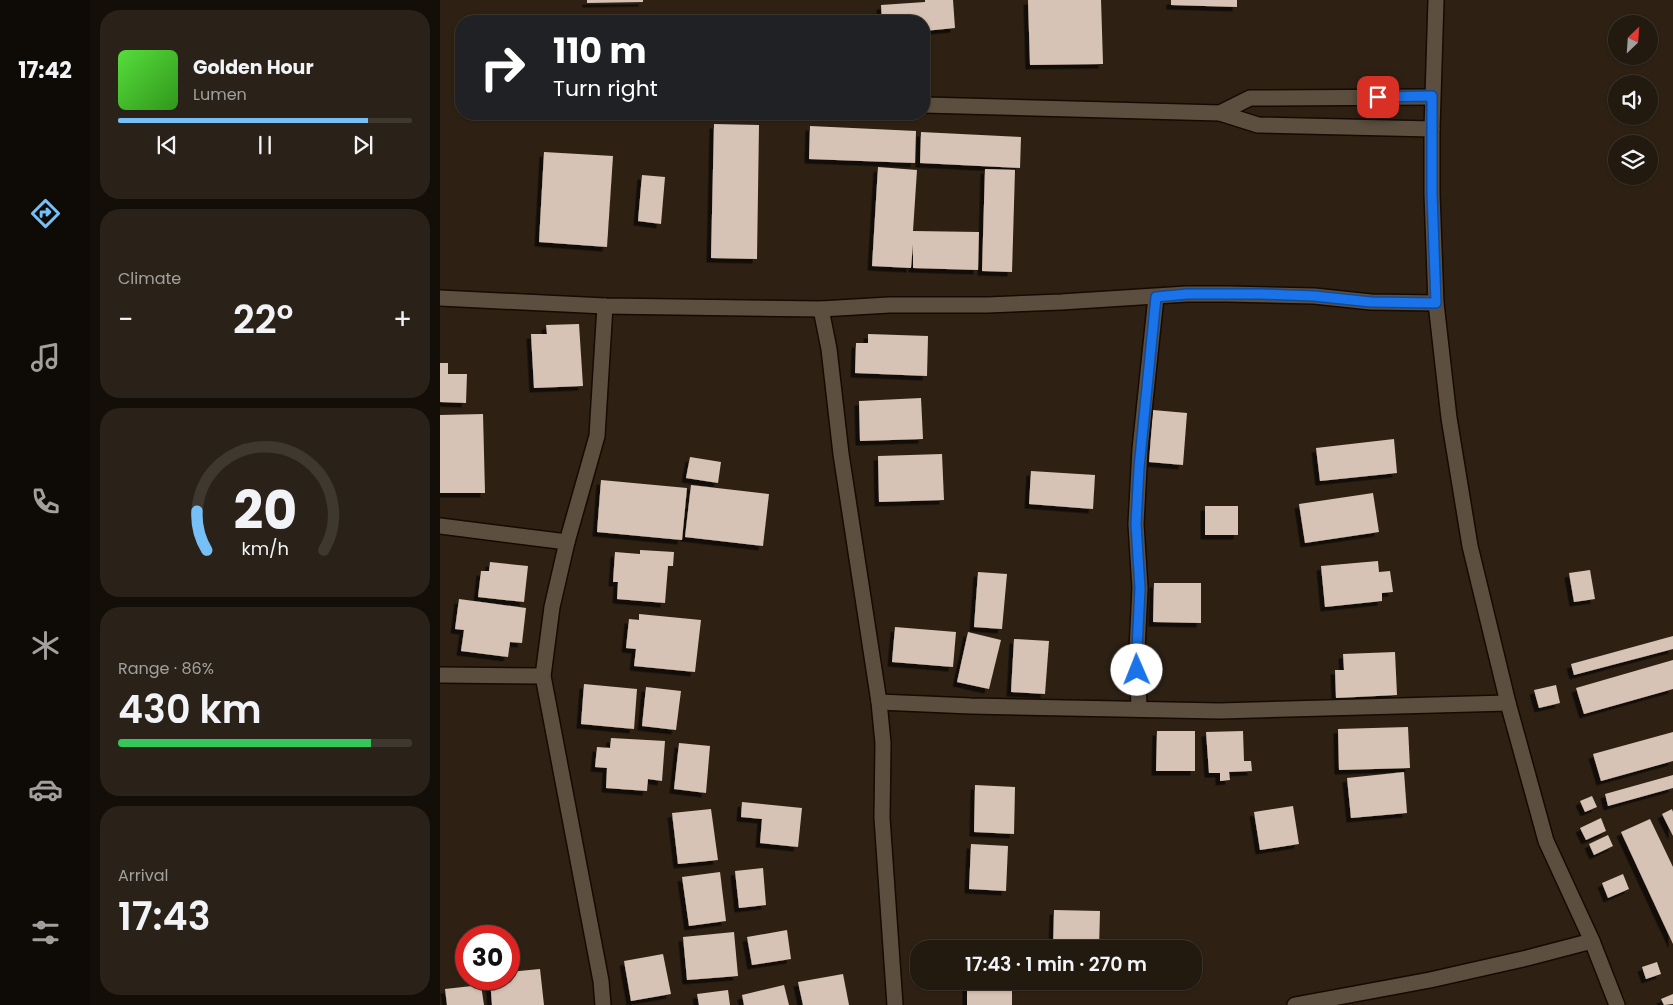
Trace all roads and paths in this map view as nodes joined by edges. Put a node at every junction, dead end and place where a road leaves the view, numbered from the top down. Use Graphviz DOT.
graph roads {
  1 [pos="1436,0"];
  2 [pos="1432,96"];
  3 [pos="930,104"];
  4 [pos="1220,114"];
  5 [pos="1432,129"];
  6 [pos="1156,297"];
  7 [pos="440,298"];
  8 [pos="1436,303"];
  9 [pos="606,306"];
  10 [pos="821,309"];
  11 [pos="440,526"];
  12 [pos="567,542"];
  13 [pos="440,675"];
  14 [pos="543,676"];
  15 [pos="879,702"];
  16 [pos="1508,703"];
  17 [pos="1139,709"];
  18 [pos="1592,941"];
  19 [pos="603,1005"];
  20 [pos="895,1005"];
  21 [pos="1295,1005"];
  22 [pos="1617,1005"];
  1 -- 2 [label="street"];
  2 -- 4 [label="street"];
  2 -- 5 [label="street"];
  3 -- 4 [label="street"];
  4 -- 5 [label="street"];
  5 -- 8 [label="street"];
  6 -- 8 [label="street"];
  6 -- 10 [label="street"];
  6 -- 17 [label="street"];
  7 -- 9 [label="street"];
  8 -- 16 [label="street"];
  9 -- 10 [label="street"];
  9 -- 12 [label="street"];
  10 -- 15 [label="street"];
  11 -- 12 [label="street"];
  12 -- 14 [label="street"];
  13 -- 14 [label="street"];
  14 -- 19 [label="street"];
  15 -- 17 [label="street"];
  15 -- 20 [label="street"];
  16 -- 17 [label="street"];
  16 -- 18 [label="street"];
  18 -- 21 [label="street"];
  18 -- 22 [label="street"];
}
